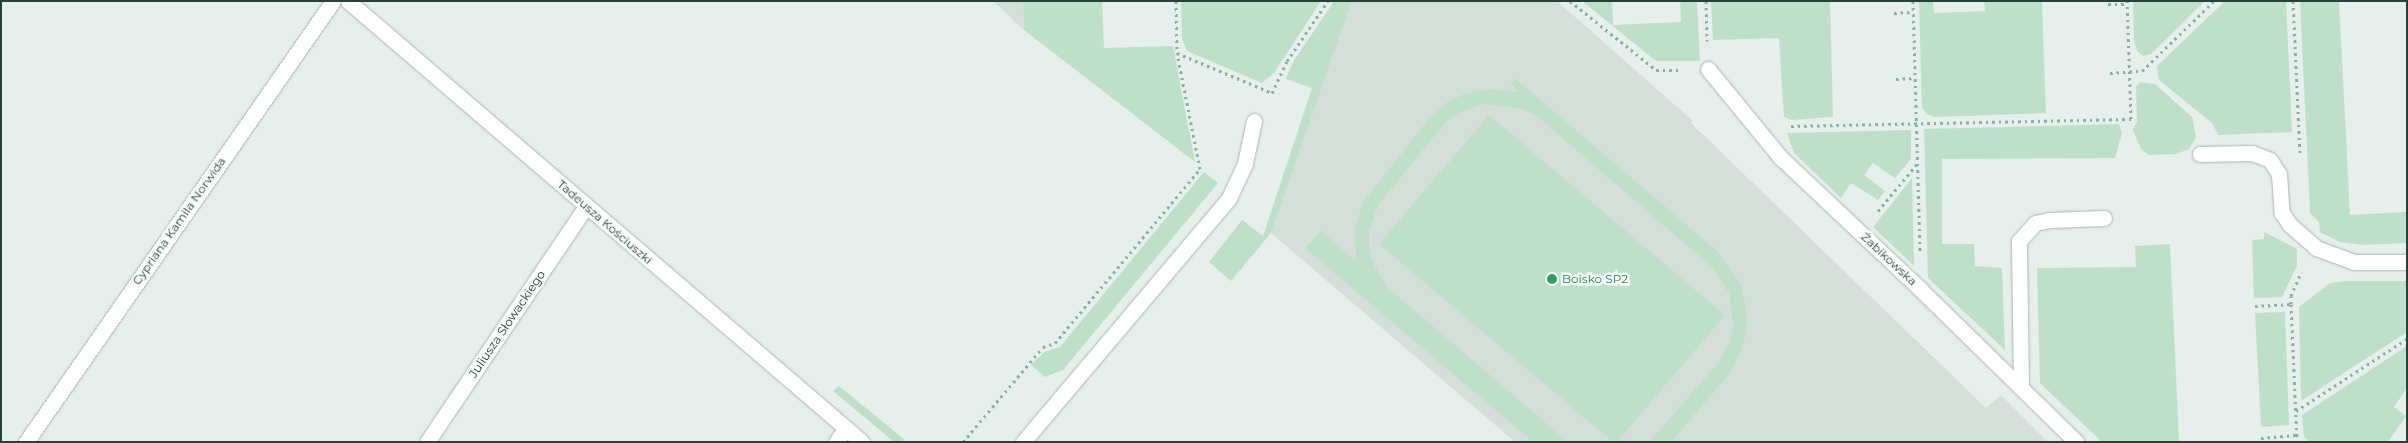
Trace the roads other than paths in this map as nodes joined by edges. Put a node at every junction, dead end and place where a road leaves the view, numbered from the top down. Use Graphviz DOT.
graph roads {
  1 [pos="333,1"];
  2 [pos="348,1"];
  3 [pos="1708,70"];
  4 [pos="1254,121"];
  5 [pos="2200,154"];
  6 [pos="586,206"];
  7 [pos="2104,218"];
  8 [pos="2407,262"];
  9 [pos="2021,387"];
  10 [pos="846,428"];
  11 [pos="26,442"];
  12 [pos="427,442"];
  13 [pos="836,442"];
  14 [pos="862,442"];
  15 [pos="1023,442"];
  16 [pos="2076,442"];
  1 -- 11 [label="street, Cypriana Kamila Norwida"];
  2 -- 6 [label="street, Tadeusza Kościuszki"];
  3 -- 9 [label="street, Żabikowska"];
  4 -- 15 [label="street"];
  5 -- 8 [label="street"];
  6 -- 10 [label="street, Tadeusza Kościuszki"];
  6 -- 12 [label="street, Juliusza Słowackiego"];
  7 -- 9 [label="street"];
  9 -- 16 [label="street, Żabikowska"];
  10 -- 13 [label="street"];
  10 -- 14 [label="street, Tadeusza Kościuszki"];
}
